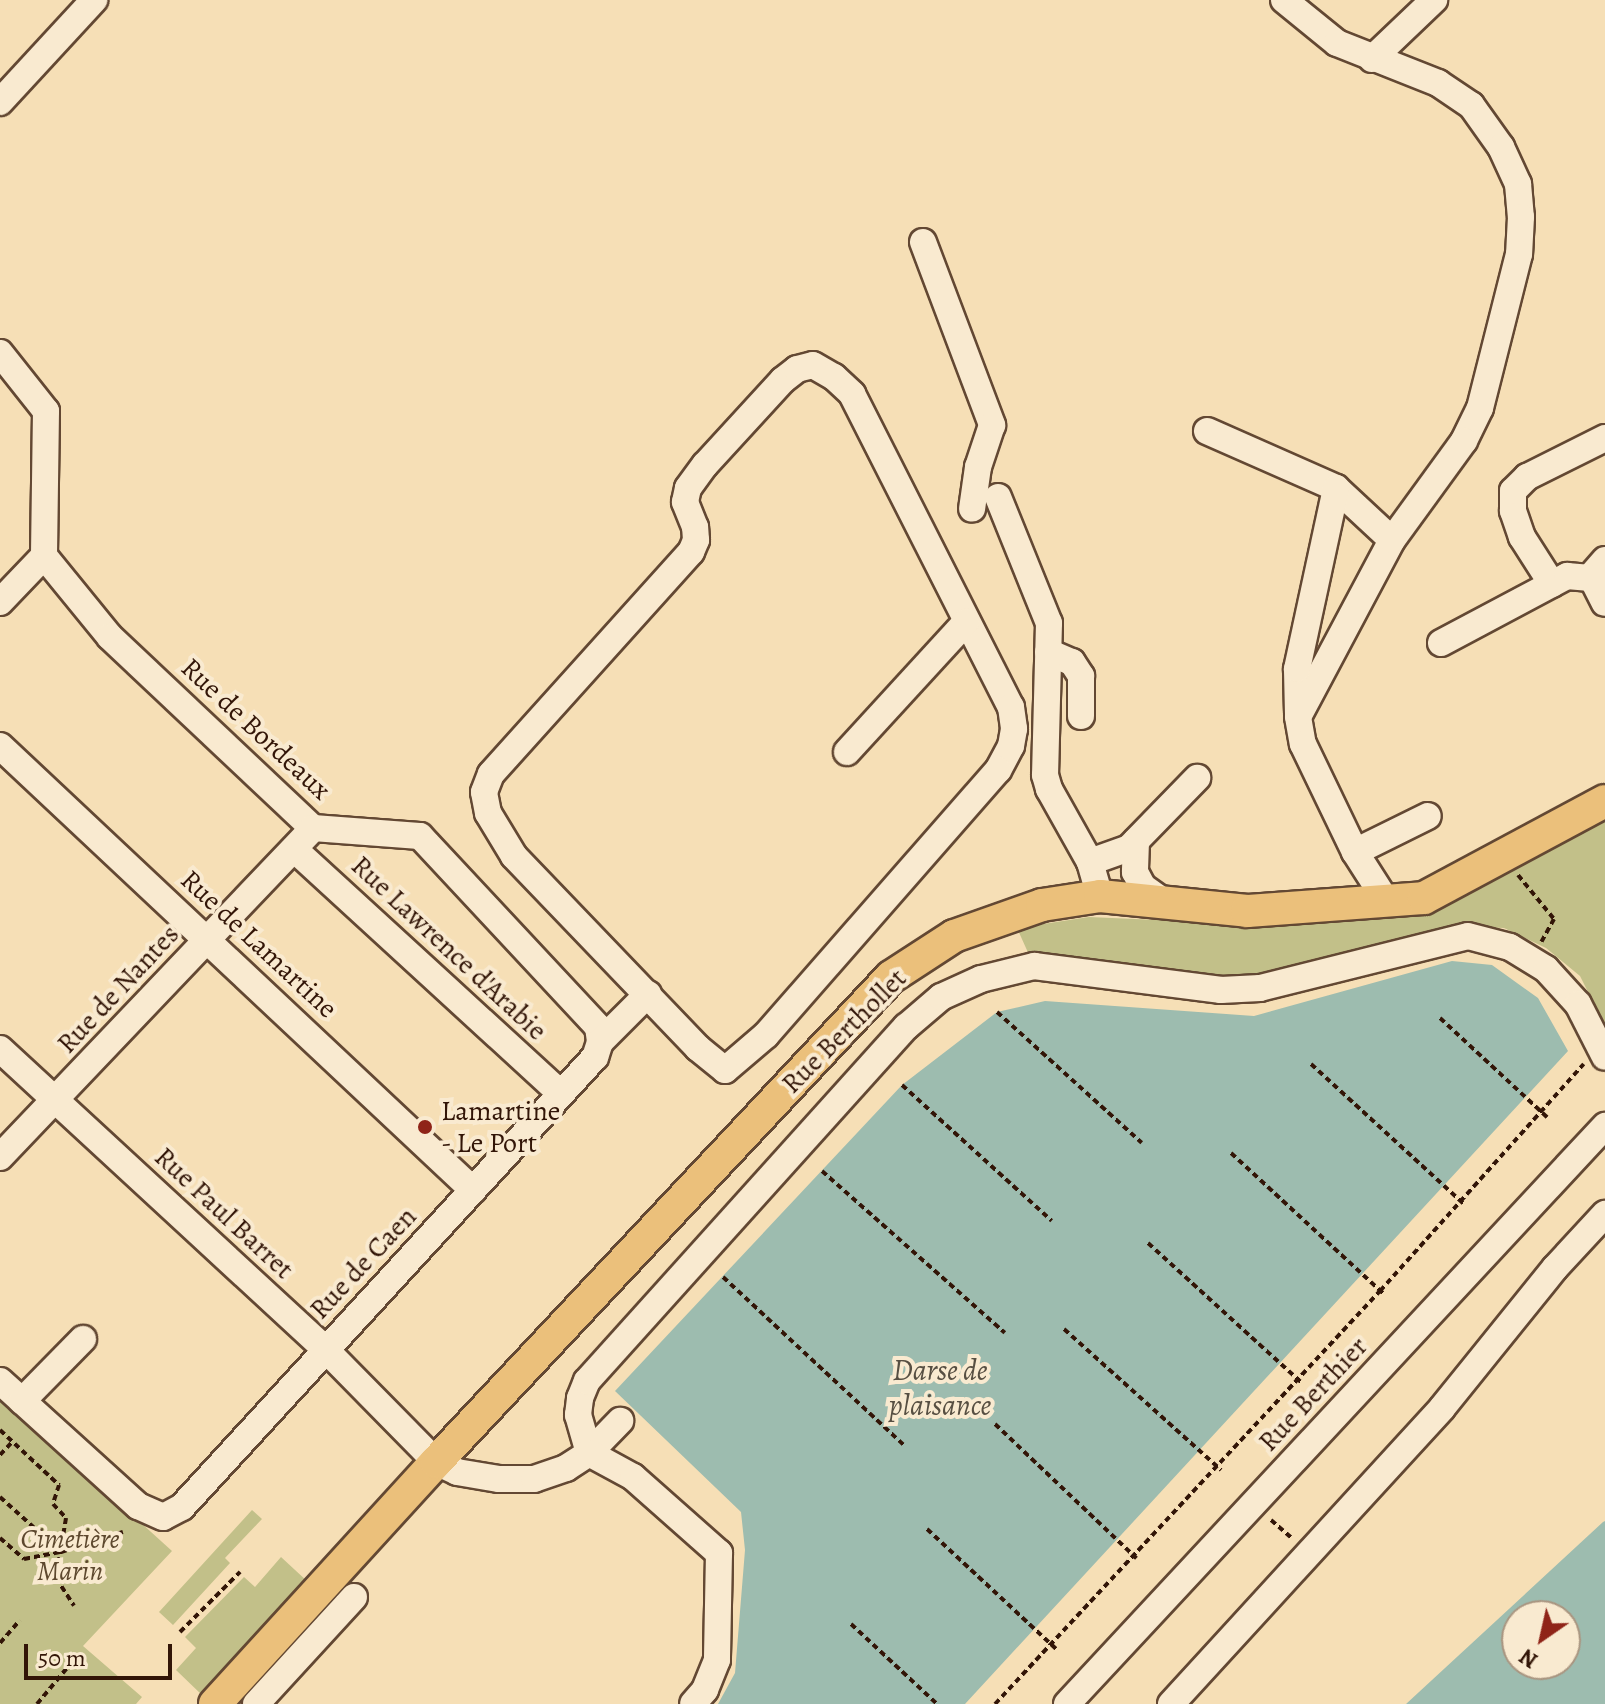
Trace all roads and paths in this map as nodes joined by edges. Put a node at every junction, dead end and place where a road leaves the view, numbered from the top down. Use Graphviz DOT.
graph roads {
  1 [pos="94,0"];
  2 [pos="1284,0"];
  3 [pos="1434,0"];
  4 [pos="1372,59"];
  5 [pos="0,102"];
  6 [pos="923,242"];
  7 [pos="0,353"];
  8 [pos="1207,431"];
  9 [pos="1605,438"];
  10 [pos="1336,488"];
  11 [pos="998,497"];
  12 [pos="972,509"];
  13 [pos="1392,540"];
  14 [pos="44,556"];
  15 [pos="1600,572"];
  16 [pos="1552,584"];
  17 [pos="0,602"];
  18 [pos="1605,603"];
  19 [pos="966,622"];
  20 [pos="1441,643"];
  21 [pos="1048,652"];
  22 [pos="1081,716"];
  23 [pos="1298,717"];
  24 [pos="0,746"];
  25 [pos="847,752"];
  26 [pos="1197,778"];
  27 [pos="1605,801"];
  28 [pos="1428,816"];
  29 [pos="313,828"];
  30 [pos="1136,841"];
  31 [pos="294,849"];
  32 [pos="1355,852"];
  33 [pos="1504,857"];
  34 [pos="1090,862"];
  35 [pos="1100,896"];
  36 [pos="1387,902"];
  37 [pos="1166,903"];
  38 [pos="208,941"];
  39 [pos="1532,959"];
  40 [pos="648,994"];
  41 [pos="997,1012"];
  42 [pos="1440,1018"];
  43 [pos="600,1042"];
  44 [pos="0,1049"];
  45 [pos="1602,1052"];
  46 [pos="1311,1064"];
  47 [pos="902,1085"];
  48 [pos="561,1094"];
  49 [pos="56,1102"];
  50 [pos="1545,1115"];
  51 [pos="1605,1126"];
  52 [pos="1142,1143"];
  53 [pos="1231,1153"];
  54 [pos="0,1157"];
  55 [pos="822,1171"];
  56 [pos="473,1190"];
  57 [pos="1463,1202"];
  58 [pos="1605,1214"];
  59 [pos="1052,1221"];
  60 [pos="1148,1243"];
  61 [pos="723,1277"];
  62 [pos="1382,1292"];
  63 [pos="1064,1329"];
  64 [pos="1005,1333"];
  65 [pos="83,1339"];
  66 [pos="326,1350"];
  67 [pos="1300,1380"];
  68 [pos="0,1381"];
  69 [pos="22,1401"];
  70 [pos="620,1421"];
  71 [pos="995,1424"];
  72 [pos="0,1430"];
  73 [pos="12,1442"];
  74 [pos="904,1445"];
  75 [pos="589,1453"];
  76 [pos="0,1455"];
  77 [pos="436,1462"];
  78 [pos="1219,1468"];
  79 [pos="0,1497"];
  80 [pos="1271,1520"];
  81 [pos="927,1529"];
  82 [pos="123,1532"];
  83 [pos="0,1538"];
  84 [pos="61,1552"];
  85 [pos="1309,1553"];
  86 [pos="1135,1557"];
  87 [pos="240,1572"];
  88 [pos="354,1597"];
  89 [pos="74,1606"];
  90 [pos="20,1620"];
  91 [pos="851,1624"];
  92 [pos="180,1632"];
  93 [pos="0,1643"];
  94 [pos="1054,1646"];
  95 [pos="67,1668"];
  96 [pos="37,1704"];
  97 [pos="215,1704"];
  98 [pos="256,1704"];
  99 [pos="693,1704"];
  100 [pos="937,1704"];
  101 [pos="995,1704"];
  102 [pos="1067,1704"];
  103 [pos="1171,1704"];
  1 -- 5 [label="street"];
  2 -- 4 [label="street"];
  3 -- 4 [label="street"];
  4 -- 13 [label="street"];
  6 -- 12 [label="street"];
  7 -- 14 [label="street"];
  8 -- 10 [label="street"];
  9 -- 16 [label="street"];
  10 -- 13 [label="street"];
  10 -- 23 [label="street"];
  11 -- 21 [label="street"];
  13 -- 23 [label="street"];
  14 -- 17 [label="street"];
  14 -- 29 [label="street, Rue de Bordeaux"];
  15 -- 16 [label="street"];
  15 -- 18 [label="street"];
  16 -- 20 [label="street"];
  19 -- 25 [label="street"];
  19 -- 40 [label="street"];
  19 -- 40 [label="street"];
  21 -- 22 [label="street"];
  21 -- 34 [label="street"];
  23 -- 32 [label="street"];
  24 -- 38 [label="street, Rue de Lamartine"];
  26 -- 30 [label="street"];
  27 -- 33 [label="main road, Rue Berthollet"];
  28 -- 32 [label="street"];
  29 -- 31 [label="street, Rue de Nantes"];
  29 -- 43 [label="street, Rue de Bordeaux"];
  30 -- 34 [label="street"];
  30 -- 37 [label="street"];
  31 -- 38 [label="street, Rue de Nantes"];
  31 -- 48 [label="street, Rue Lawrence d'Arabie"];
  32 -- 36 [label="street"];
  33 -- 36 [label="main road, Rue Berthollet"];
  33 -- 39 [label="path"];
  34 -- 35 [label="street"];
  35 -- 37 [label="main road, Rue Berthollet"];
  35 -- 77 [label="main road, Rue Berthollet"];
  36 -- 37 [label="main road, Rue Berthollet"];
  38 -- 49 [label="street, Rue de Nantes"];
  38 -- 56 [label="street, Rue de Lamartine"];
  39 -- 45 [label="street"];
  39 -- 75 [label="street"];
  40 -- 43 [label="street, Rue de Caen"];
  41 -- 52 [label="path"];
  42 -- 50 [label="path"];
  43 -- 48 [label="street, Rue de Caen"];
  44 -- 49 [label="street, Rue Paul Barret"];
  45 -- 50 [label="path"];
  46 -- 57 [label="path"];
  47 -- 59 [label="path"];
  48 -- 56 [label="street, Rue de Caen"];
  49 -- 54 [label="street, Rue de Nantes"];
  49 -- 66 [label="street, Rue Paul Barret"];
  50 -- 57 [label="path"];
  51 -- 102 [label="street, Rue Berthier"];
  53 -- 62 [label="path"];
  55 -- 64 [label="path"];
  56 -- 66 [label="street, Rue de Caen"];
  57 -- 62 [label="path"];
  58 -- 85 [label="street"];
  60 -- 67 [label="path"];
  61 -- 74 [label="path"];
  62 -- 67 [label="path"];
  63 -- 78 [label="path"];
  65 -- 69 [label="street"];
  66 -- 69 [label="street, Rue de Caen"];
  66 -- 77 [label="street, Rue Paul Barret"];
  67 -- 78 [label="path"];
  68 -- 69 [label="street"];
  70 -- 75 [label="street"];
  71 -- 86 [label="path"];
  72 -- 73 [label="path"];
  73 -- 76 [label="path"];
  73 -- 84 [label="path"];
  75 -- 77 [label="street"];
  75 -- 99 [label="street"];
  77 -- 97 [label="main road, Rue Berthollet"];
  78 -- 86 [label="path"];
  79 -- 84 [label="path"];
  80 -- 85 [label="path"];
  81 -- 94 [label="path"];
  82 -- 84 [label="path"];
  83 -- 84 [label="path"];
  84 -- 89 [label="path"];
  85 -- 103 [label="street"];
  86 -- 94 [label="path"];
  87 -- 92 [label="path"];
  88 -- 98 [label="street"];
  90 -- 93 [label="path"];
  91 -- 100 [label="path"];
  94 -- 101 [label="path"];
  95 -- 96 [label="path"];
}
